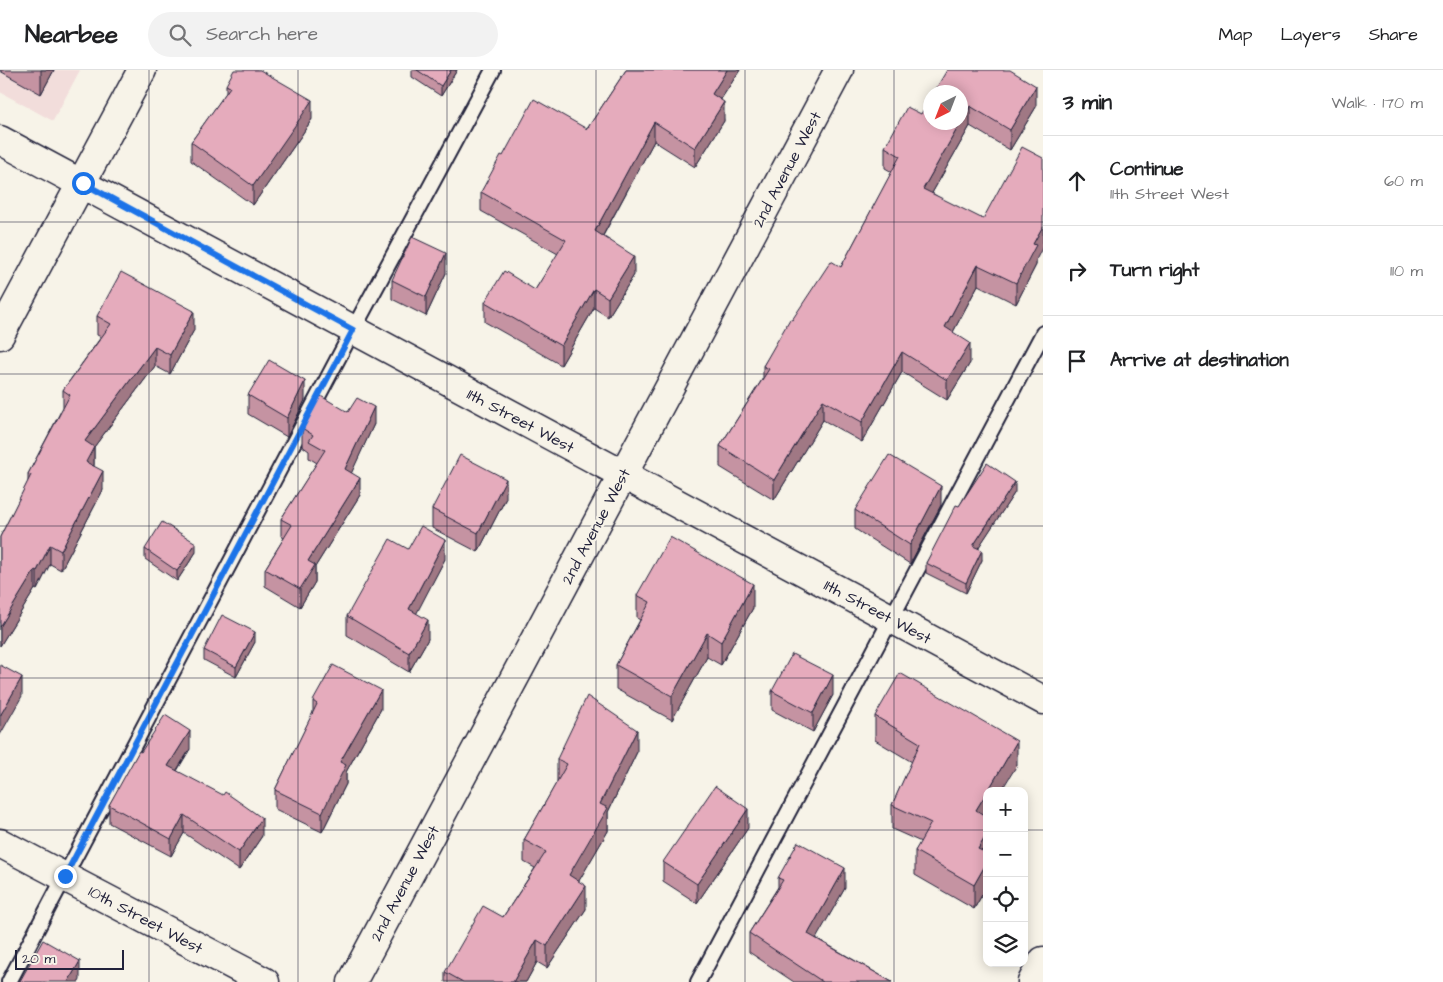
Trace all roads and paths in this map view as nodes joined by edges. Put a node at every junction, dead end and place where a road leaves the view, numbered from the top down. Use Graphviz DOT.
graph roads {
  1 [pos="142,70"];
  2 [pos="493,70"];
  3 [pos="838,70"];
  4 [pos="0,140"];
  5 [pos="83,183"];
  6 [pos="353,330"];
  7 [pos="1043,333"];
  8 [pos="0,335"];
  9 [pos="623,474"];
  10 [pos="891,618"];
  11 [pos="1043,700"];
  12 [pos="0,843"];
  13 [pos="65,876"];
  14 [pos="1043,961"];
  15 [pos="9,982"];
  16 [pos="265,982"];
  17 [pos="352,982"];
  18 [pos="698,982"];
  19 [pos="1032,982"];
  1 -- 5 [label="street"];
  2 -- 6 [label="lane"];
  3 -- 9 [label="street, 2nd Avenue West"];
  4 -- 5 [label="street, 11th Street West"];
  5 -- 6 [label="street, 11th Street West"];
  5 -- 8 [label="street"];
  6 -- 9 [label="street, 11th Street West"];
  6 -- 13 [label="lane"];
  7 -- 10 [label="lane"];
  9 -- 10 [label="street, 11th Street West"];
  9 -- 17 [label="street, 2nd Avenue West"];
  10 -- 11 [label="street, 11th Street West"];
  10 -- 18 [label="lane"];
  12 -- 13 [label="street, 10th Street West"];
  13 -- 15 [label="lane"];
  13 -- 16 [label="street, 10th Street West"];
  14 -- 19 [label="street"];
}
